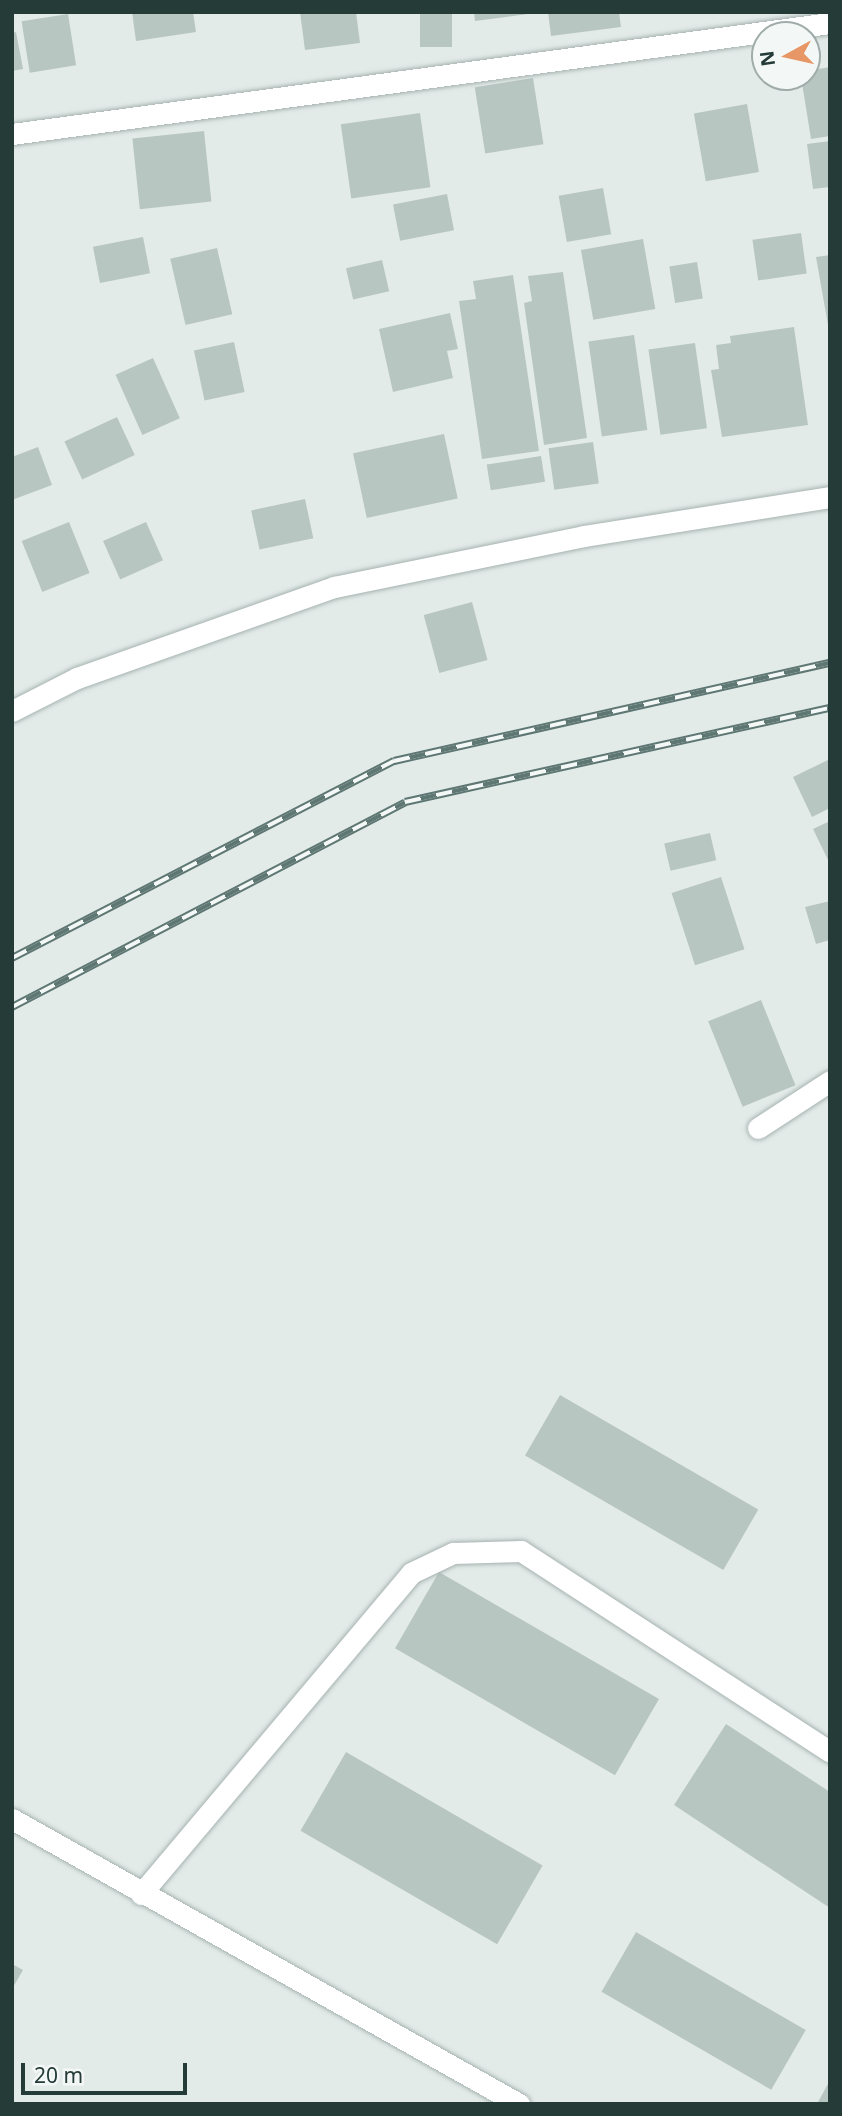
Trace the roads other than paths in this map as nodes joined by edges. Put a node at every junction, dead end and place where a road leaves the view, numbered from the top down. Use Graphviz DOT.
graph roads {
  1 [pos="830,23"];
  2 [pos="12,134"];
  3 [pos="830,497"];
  4 [pos="12,711"];
  5 [pos="830,1081"];
  6 [pos="758,1128"];
  7 [pos="830,1752"];
  8 [pos="12,1819"];
  9 [pos="141,1894"];
  10 [pos="519,2104"];
  1 -- 2 [label="street"];
  3 -- 4 [label="street"];
  5 -- 6 [label="street"];
  7 -- 9 [label="street"];
  8 -- 9 [label="street"];
  9 -- 10 [label="street"];
}
